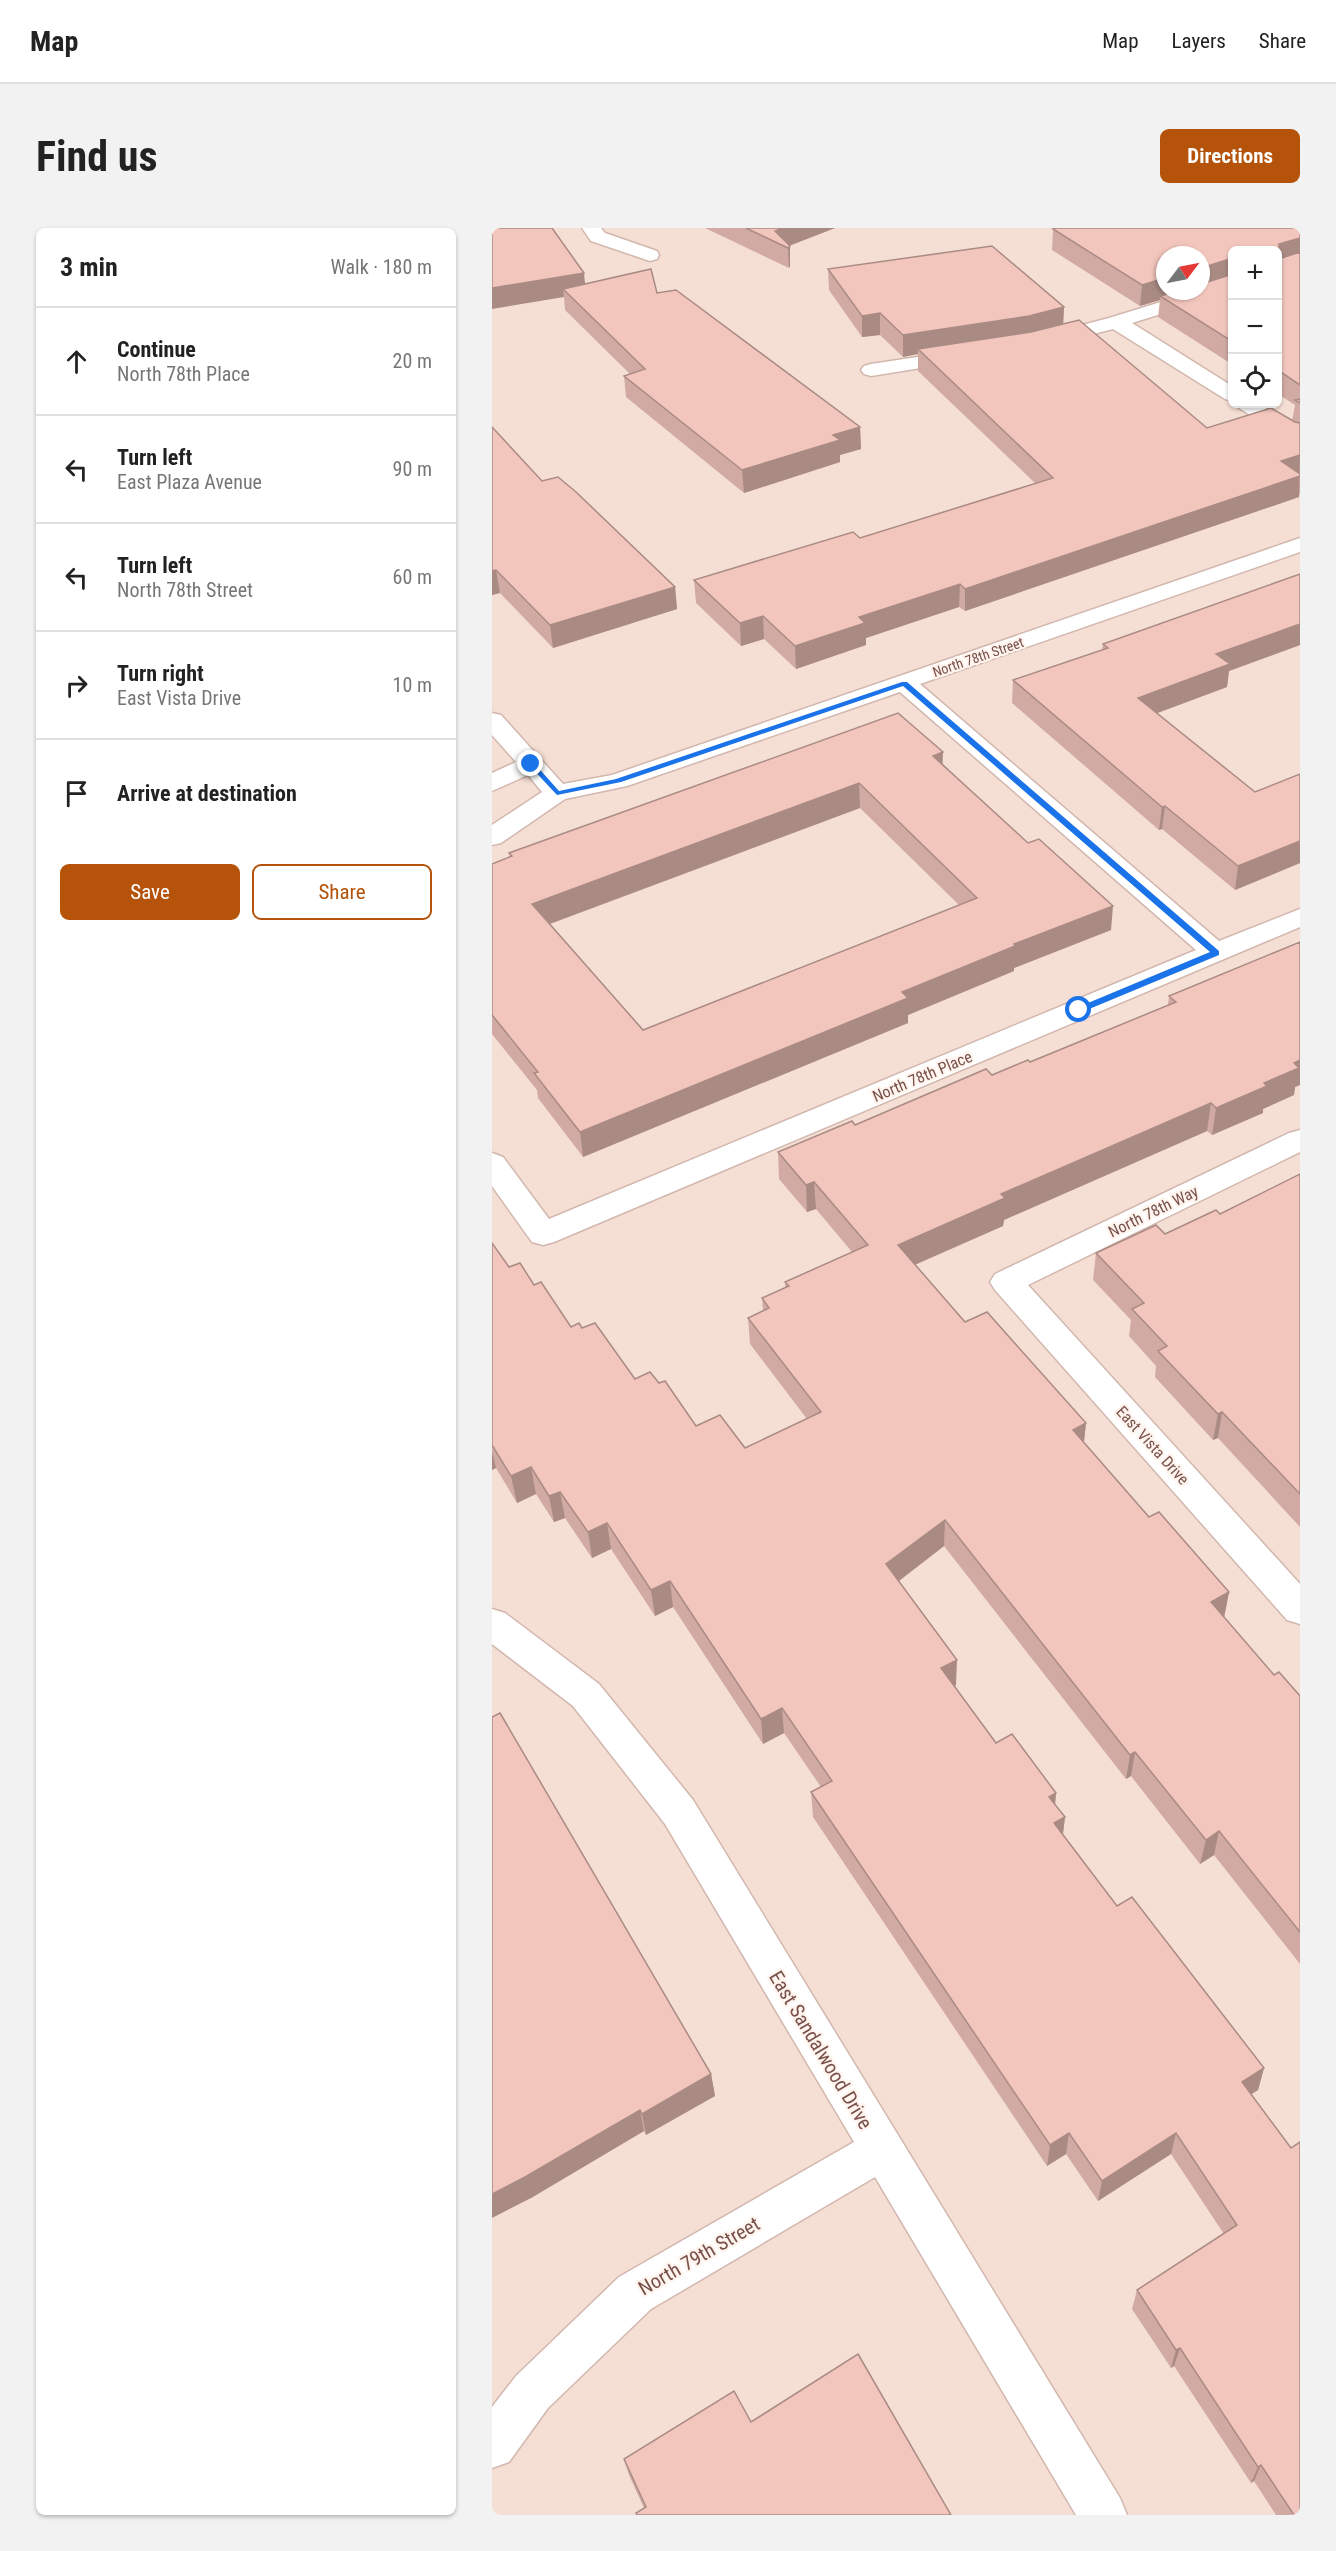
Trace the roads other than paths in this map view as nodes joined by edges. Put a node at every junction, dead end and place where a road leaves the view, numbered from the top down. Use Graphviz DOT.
graph roads {
  1 [pos="591,228"];
  2 [pos="650,255"];
  3 [pos="1228,288"];
  4 [pos="1116,322"];
  5 [pos="1030,345"];
  6 [pos="986,352"];
  7 [pos="871,370"];
  8 [pos="1228,392"];
  9 [pos="1252,408"];
  10 [pos="1300,438"];
  11 [pos="1300,545"];
  12 [pos="904,683"];
  13 [pos="492,720"];
  14 [pos="531,764"];
  15 [pos="492,783"];
  16 [pos="557,793"];
  17 [pos="492,837"];
  18 [pos="1300,917"];
  19 [pos="1216,953"];
  20 [pos="1300,1140"];
  21 [pos="492,1164"];
  22 [pos="1006,1282"];
  23 [pos="1300,1609"];
  24 [pos="492,1624"];
  25 [pos="881,2150"];
  26 [pos="492,2445"];
  27 [pos="1103,2515"];
  1 -- 2 [label="street"];
  3 -- 4 [label="street"];
  4 -- 5 [label="street"];
  4 -- 8 [label="street"];
  6 -- 7 [label="street"];
  9 -- 10 [label="street"];
  11 -- 12 [label="street, North 78th Street"];
  12 -- 16 [label="street, North 78th Street"];
  12 -- 19 [label="street"];
  13 -- 14 [label="street"];
  14 -- 15 [label="street"];
  14 -- 16 [label="street"];
  16 -- 17 [label="street, North 78th Street"];
  18 -- 19 [label="street, North 78th Place"];
  19 -- 21 [label="street, North 78th Place"];
  20 -- 22 [label="street, North 78th Way"];
  22 -- 23 [label="street, East Vista Drive"];
  24 -- 25 [label="street, East Sandalwood Drive"];
  25 -- 26 [label="street, North 79th Street"];
  25 -- 27 [label="street, East Sandalwood Drive"];
}
